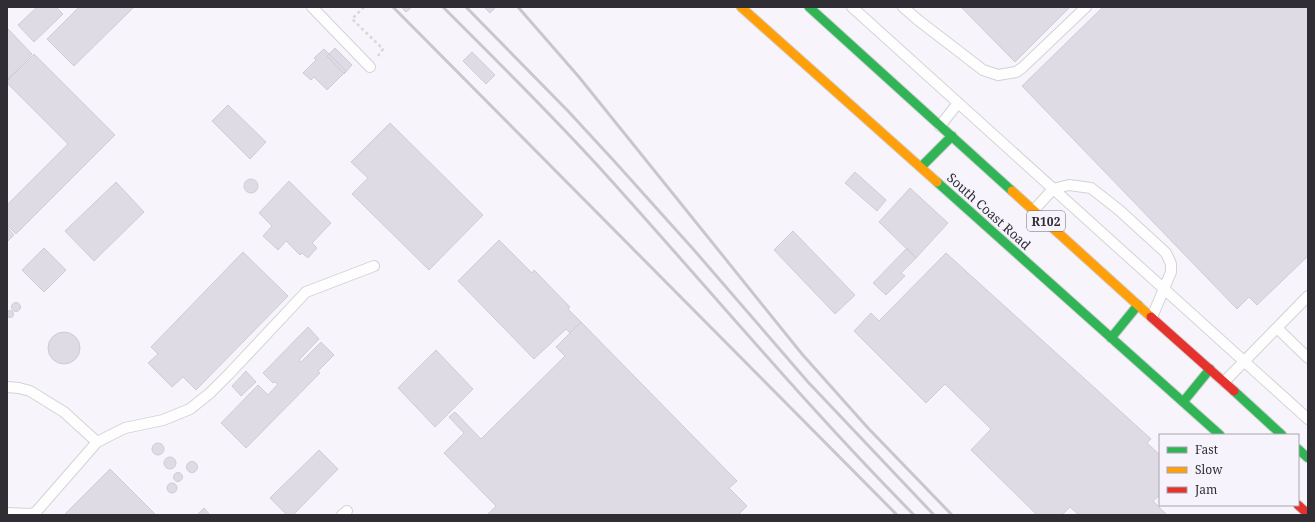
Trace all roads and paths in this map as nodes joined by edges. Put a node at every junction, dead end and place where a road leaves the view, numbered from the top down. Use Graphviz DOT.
graph roads {
  1 [pos="312,7"];
  2 [pos="364,7"];
  3 [pos="741,7"];
  4 [pos="809,7"];
  5 [pos="852,7"];
  6 [pos="904,7"];
  7 [pos="1086,7"];
  8 [pos="370,68"];
  9 [pos="958,103"];
  10 [pos="940,126"];
  11 [pos="952,136"];
  12 [pos="921,168"];
  13 [pos="1053,189"];
  14 [pos="1034,210"];
  15 [pos="374,266"];
  16 [pos="1164,289"];
  17 [pos="1308,296"];
  18 [pos="1138,305"];
  19 [pos="1152,317"];
  20 [pos="1277,328"];
  21 [pos="1111,338"];
  22 [pos="1308,358"];
  23 [pos="1244,361"];
  24 [pos="1210,369"];
  25 [pos="1224,382"];
  26 [pos="7,387"];
  27 [pos="1183,402"];
  28 [pos="1308,419"];
  29 [pos="1219,434"];
  30 [pos="1281,434"];
  31 [pos="97,442"];
  32 [pos="1299,450"];
  33 [pos="1308,458"];
  34 [pos="7,514"];
  1 -- 8 [label="lane"];
  2 -- 8 [label="path"];
  3 -- 12 [label="main road, South Coast Road"];
  4 -- 10 [label="main road, R102"];
  5 -- 9 [label="lane"];
  6 -- 7 [label="lane"];
  9 -- 10 [label="lane"];
  9 -- 13 [label="lane"];
  10 -- 11 [label="main road, R102"];
  11 -- 12 [label="main road"];
  11 -- 14 [label="main road, R102"];
  12 -- 21 [label="main road, South Coast Road"];
  13 -- 14 [label="lane"];
  13 -- 16 [label="lane"];
  13 -- 16 [label="lane"];
  14 -- 18 [label="main road, R102"];
  15 -- 31 [label="lane"];
  16 -- 19 [label="lane"];
  16 -- 23 [label="lane"];
  17 -- 20 [label="lane"];
  18 -- 19 [label="main road, R102"];
  18 -- 21 [label="main road"];
  19 -- 24 [label="main road, R102"];
  20 -- 22 [label="lane"];
  20 -- 23 [label="lane"];
  21 -- 27 [label="main road, South Coast Road"];
  23 -- 25 [label="lane"];
  23 -- 28 [label="lane"];
  24 -- 25 [label="main road, R102"];
  24 -- 27 [label="main road"];
  25 -- 30 [label="main road, R102"];
  26 -- 31 [label="lane"];
  27 -- 29 [label="main road, South Coast Road"];
  31 -- 34 [label="lane"];
  32 -- 33 [label="main road"];
}
